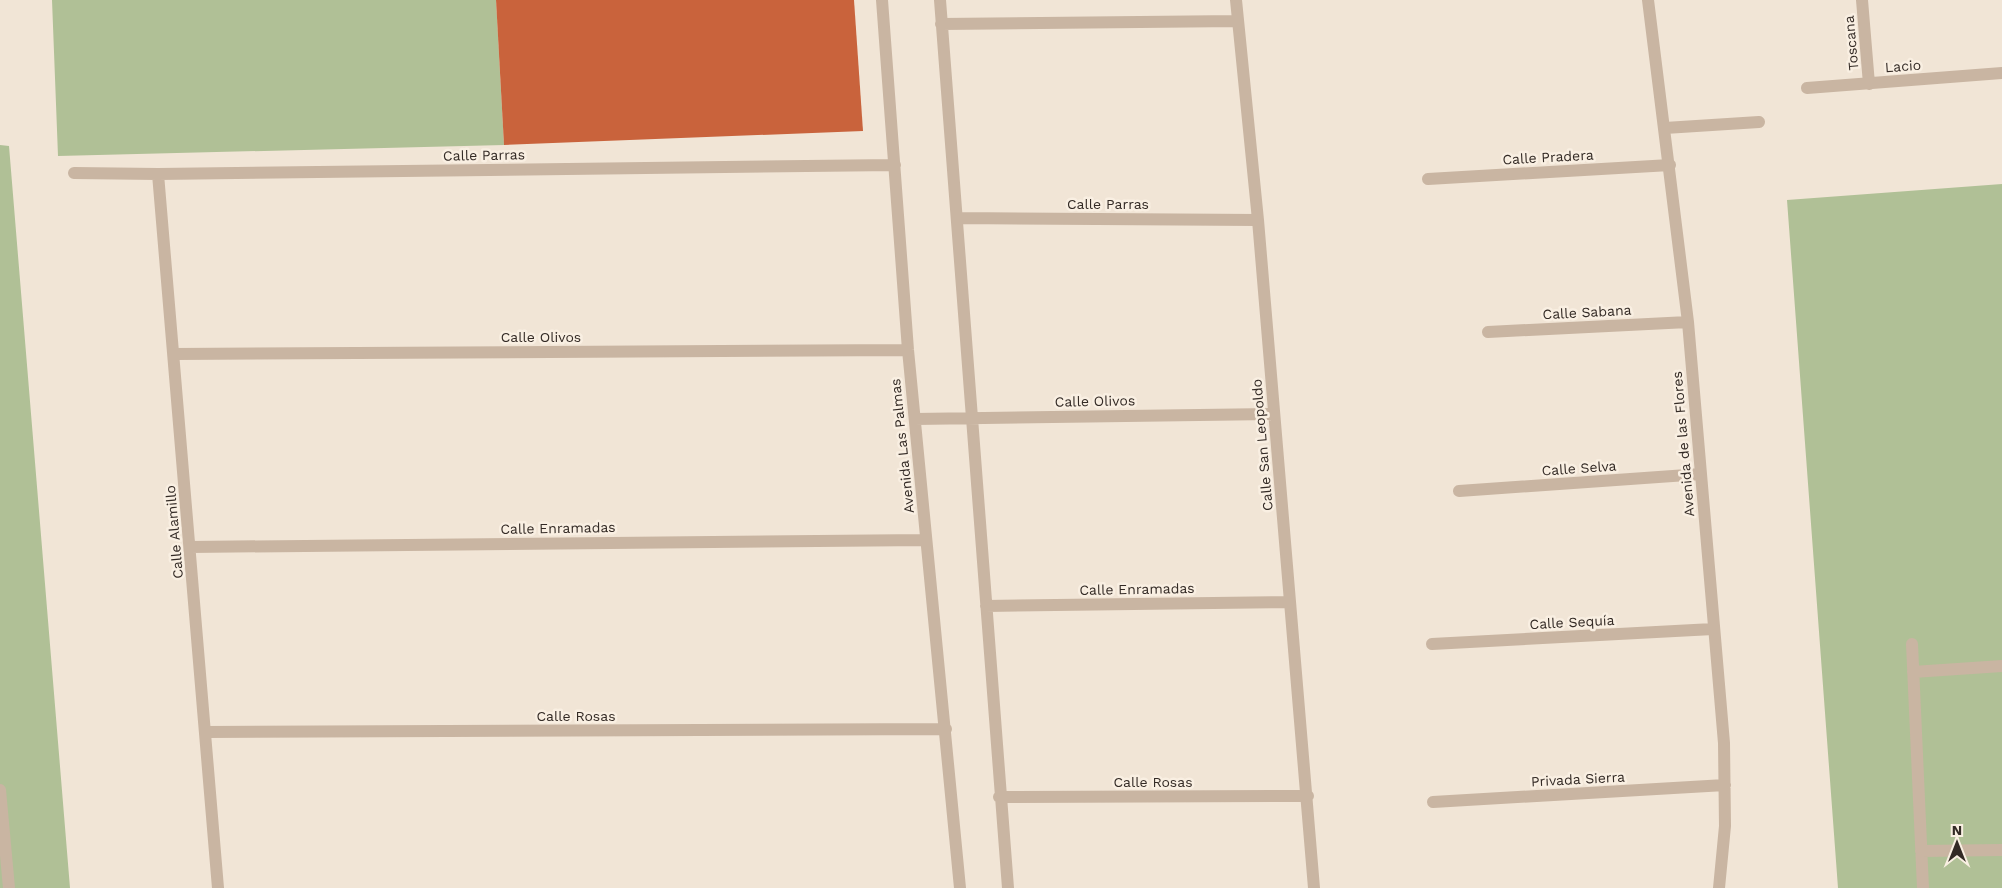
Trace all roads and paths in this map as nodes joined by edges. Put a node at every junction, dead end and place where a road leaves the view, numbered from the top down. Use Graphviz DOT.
graph roads {
  1 [pos="882,0"];
  2 [pos="940,0"];
  3 [pos="1236,0"];
  4 [pos="1648,0"];
  5 [pos="1862,0"];
  6 [pos="1238,21"];
  7 [pos="941,24"];
  8 [pos="2002,74"];
  9 [pos="1869,84"];
  10 [pos="1807,88"];
  11 [pos="1759,122"];
  12 [pos="1665,128"];
  13 [pos="895,165"];
  14 [pos="1670,165"];
  15 [pos="74,173"];
  16 [pos="158,174"];
  17 [pos="1428,179"];
  18 [pos="957,218"];
  19 [pos="1258,220"];
  20 [pos="1688,322"];
  21 [pos="1488,332"];
  22 [pos="908,350"];
  23 [pos="174,354"];
  24 [pos="1274,414"];
  25 [pos="970,418"];
  26 [pos="915,419"];
  27 [pos="1701,474"];
  28 [pos="1459,491"];
  29 [pos="926,540"];
  30 [pos="190,547"];
  31 [pos="1289,602"];
  32 [pos="986,606"];
  33 [pos="1713,629"];
  34 [pos="1432,644"];
  35 [pos="1912,644"];
  36 [pos="2002,666"];
  37 [pos="1913,672"];
  38 [pos="946,729"];
  39 [pos="205,732"];
  40 [pos="1725,785"];
  41 [pos="0,790"];
  42 [pos="1308,796"];
  43 [pos="999,797"];
  44 [pos="1433,802"];
  45 [pos="1,812"];
  46 [pos="2002,850"];
  47 [pos="1921,851"];
  48 [pos="8,888"];
  49 [pos="218,888"];
  50 [pos="960,888"];
  51 [pos="1008,888"];
  52 [pos="1314,888"];
  53 [pos="1719,888"];
  54 [pos="1923,888"];
  1 -- 13 [label="street, Avenida Las Palmas"];
  2 -- 7 [label="street"];
  3 -- 6 [label="street, Calle San Leopoldo"];
  4 -- 12 [label="street, Avenida de las Flores"];
  5 -- 9 [label="street, Toscana"];
  6 -- 7 [label="street"];
  6 -- 19 [label="street, Calle San Leopoldo"];
  7 -- 18 [label="street"];
  8 -- 9 [label="street, Lacio"];
  9 -- 10 [label="street, Lacio"];
  11 -- 12 [label="street"];
  12 -- 14 [label="street, Avenida de las Flores"];
  13 -- 16 [label="street, Calle Parras"];
  13 -- 22 [label="street, Avenida Las Palmas"];
  14 -- 17 [label="street, Calle Pradera"];
  14 -- 20 [label="street, Avenida de las Flores"];
  15 -- 16 [label="street, Calle Parras"];
  16 -- 23 [label="street, Calle Alamillo"];
  18 -- 19 [label="street, Calle Parras"];
  18 -- 25 [label="street"];
  19 -- 24 [label="street, Calle San Leopoldo"];
  20 -- 21 [label="street, Calle Sabana"];
  20 -- 27 [label="street, Avenida de las Flores"];
  22 -- 23 [label="street, Calle Olivos"];
  22 -- 26 [label="street, Avenida Las Palmas"];
  23 -- 30 [label="street, Calle Alamillo"];
  24 -- 25 [label="street, Calle Olivos"];
  24 -- 31 [label="street, Calle San Leopoldo"];
  25 -- 26 [label="street, Calle Olivos"];
  25 -- 32 [label="street"];
  26 -- 29 [label="street, Avenida Las Palmas"];
  27 -- 28 [label="street, Calle Selva"];
  27 -- 33 [label="street, Avenida de las Flores"];
  29 -- 30 [label="street, Calle Enramadas"];
  29 -- 38 [label="street, Avenida Las Palmas"];
  30 -- 39 [label="street, Calle Alamillo"];
  31 -- 32 [label="street, Calle Enramadas"];
  31 -- 42 [label="street, Calle San Leopoldo"];
  32 -- 43 [label="street"];
  33 -- 34 [label="street, Calle Sequía"];
  33 -- 40 [label="street, Avenida de las Flores"];
  35 -- 37 [label="street"];
  36 -- 37 [label="street"];
  37 -- 47 [label="street"];
  38 -- 39 [label="street, Calle Rosas"];
  38 -- 50 [label="street, Avenida Las Palmas"];
  39 -- 49 [label="street, Calle Alamillo"];
  40 -- 44 [label="street, Privada Sierra"];
  40 -- 53 [label="street, Avenida de las Flores"];
  41 -- 45 [label="street"];
  42 -- 43 [label="street, Calle Rosas"];
  42 -- 52 [label="street, Calle San Leopoldo"];
  43 -- 51 [label="street"];
  45 -- 48 [label="street"];
  46 -- 47 [label="street"];
  47 -- 54 [label="street"];
}
